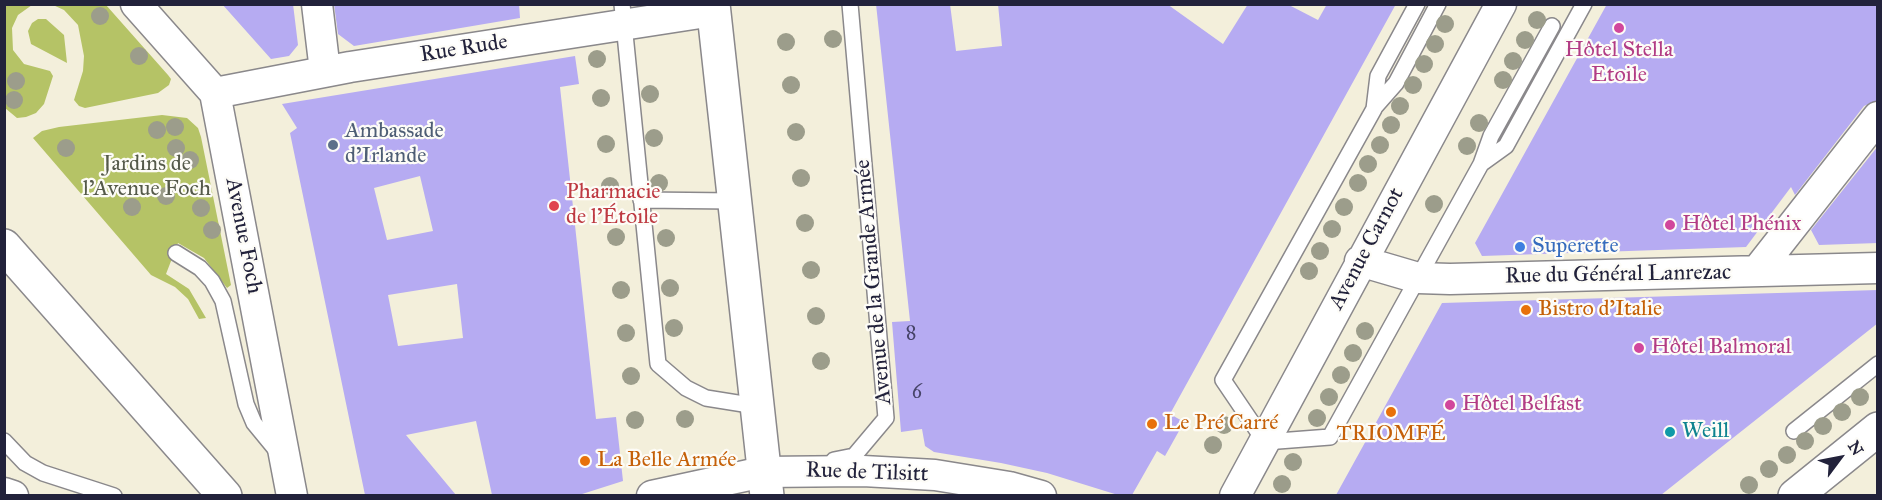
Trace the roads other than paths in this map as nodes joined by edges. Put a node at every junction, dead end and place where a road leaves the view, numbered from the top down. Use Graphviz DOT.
graph roads {
  1 [pos="136,4"];
  2 [pos="317,4"];
  3 [pos="850,4"];
  4 [pos="1417,4"];
  5 [pos="1438,4"];
  6 [pos="1501,4"];
  7 [pos="1584,4"];
  8 [pos="713,8"];
  9 [pos="623,14"];
  10 [pos="1552,26"];
  11 [pos="325,71"];
  12 [pos="215,93"];
  13 [pos="1374,109"];
  14 [pos="1878,117"];
  15 [pos="1481,164"];
  16 [pos="641,200"];
  17 [pos="734,201"];
  18 [pos="4,246"];
  19 [pos="176,253"];
  20 [pos="1360,261"];
  21 [pos="1878,268"];
  22 [pos="1757,271"];
  23 [pos="1418,278"];
  24 [pos="1878,364"];
  25 [pos="756,406"];
  26 [pos="1878,429"];
  27 [pos="1794,431"];
  28 [pos="4,441"];
  29 [pos="1265,442"];
  30 [pos="288,465"];
  31 [pos="765,484"];
  32 [pos="4,493"];
  33 [pos="12,495"];
  34 [pos="114,495"];
  35 [pos="225,495"];
  36 [pos="292,495"];
  37 [pos="652,495"];
  38 [pos="1041,495"];
  39 [pos="1236,495"];
  40 [pos="1795,495"];
  1 -- 12 [label="street"];
  2 -- 11 [label="street"];
  3 -- 31 [label="lane, Avenue de la Grande Armée"];
  4 -- 13 [label="lane"];
  5 -- 13 [label="lane"];
  6 -- 20 [label="street, Avenue Carnot"];
  7 -- 15 [label="lane"];
  8 -- 9 [label="street, Rue Rude"];
  8 -- 17 [label="main road"];
  9 -- 11 [label="street, Rue Rude"];
  9 -- 16 [label="lane"];
  10 -- 15 [label="lane"];
  11 -- 12 [label="street, Rue Rude"];
  12 -- 30 [label="street, Avenue Foch"];
  13 -- 29 [label="lane"];
  14 -- 22 [label="street"];
  15 -- 23 [label="lane"];
  16 -- 17 [label="lane"];
  16 -- 25 [label="lane"];
  17 -- 25 [label="main road"];
  18 -- 35 [label="main road"];
  19 -- 30 [label="lane"];
  20 -- 23 [label="street, Rue du Général Lanrezac"];
  20 -- 29 [label="street, Avenue Carnot"];
  21 -- 22 [label="street, Rue du Général Lanrezac"];
  22 -- 23 [label="street, Rue du Général Lanrezac"];
  23 -- 29 [label="lane"];
  24 -- 27 [label="lane"];
  25 -- 31 [label="main road"];
  26 -- 40 [label="main road"];
  28 -- 34 [label="lane"];
  29 -- 39 [label="street, Avenue Carnot"];
  30 -- 36 [label="street, Avenue Foch"];
  31 -- 37 [label="street, Rue de Tilsitt"];
  31 -- 38 [label="street, Rue de Tilsitt"];
  32 -- 33 [label="street"];
}
